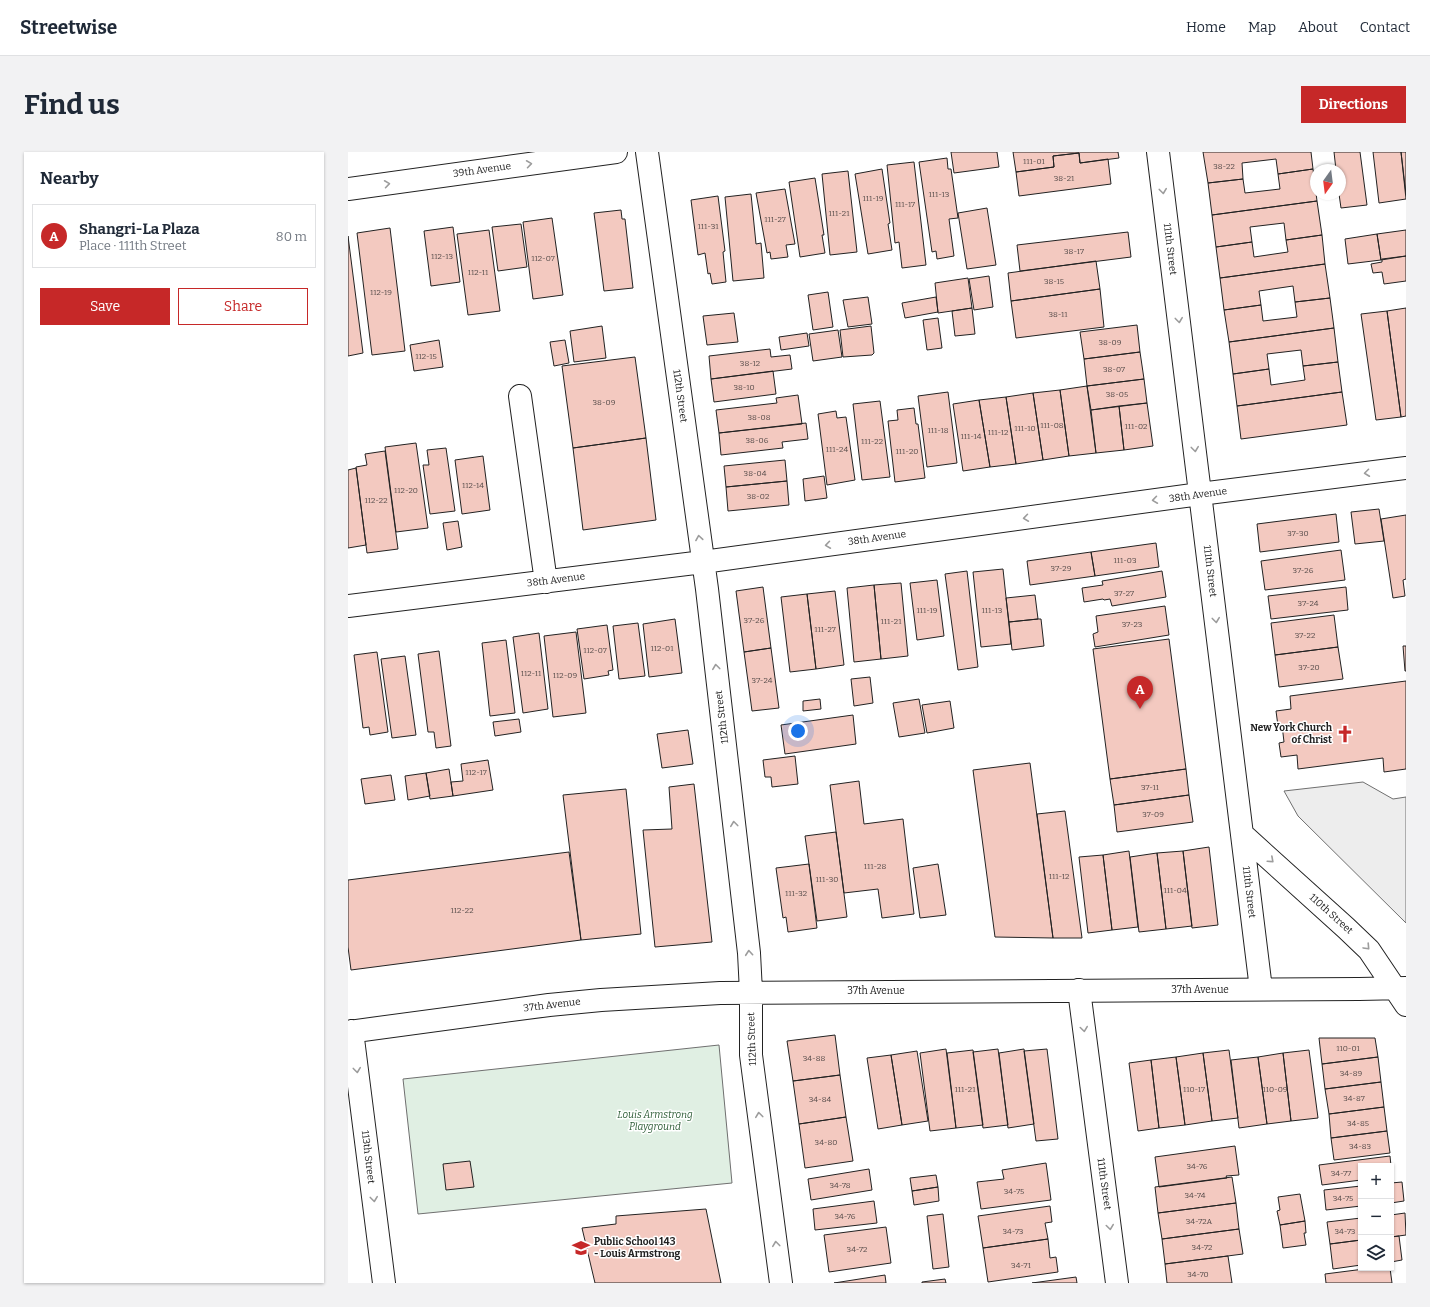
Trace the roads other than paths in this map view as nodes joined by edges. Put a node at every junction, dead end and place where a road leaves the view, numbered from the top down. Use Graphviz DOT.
graph roads {
  1 [pos="616,152"];
  2 [pos="647,152"];
  3 [pos="1158,152"];
  4 [pos="348,189"];
  5 [pos="520,396"];
  6 [pos="1406,468"];
  7 [pos="1200,494"];
  8 [pos="703,562"];
  9 [pos="546,582"];
  10 [pos="348,606"];
  11 [pos="1242,834"];
  12 [pos="1261,989"];
  13 [pos="1079,990"];
  14 [pos="751,992"];
  15 [pos="1402,994"];
  16 [pos="350,1031"];
  17 [pos="384,1283"];
  18 [pos="781,1283"];
  19 [pos="1118,1283"];
  4 -- 1 [label="street, 39th Avenue, one-way"];
  8 -- 2 [label="street, 112th Street, one-way"];
  3 -- 7 [label="street, 111th Street, one-way"];
  5 -- 9 [label="street"];
  6 -- 7 [label="street, 38th Avenue, one-way"];
  7 -- 8 [label="street, 38th Avenue, one-way"];
  7 -- 11 [label="street, 111th Street, one-way"];
  8 -- 9 [label="street, 38th Avenue"];
  14 -- 8 [label="street, 112th Street, one-way"];
  9 -- 10 [label="street, 38th Avenue"];
  11 -- 12 [label="street, 111th Street"];
  11 -- 15 [label="street, 110th Street, one-way"];
  12 -- 13 [label="street, 37th Avenue"];
  12 -- 15 [label="street, 37th Avenue"];
  13 -- 14 [label="street, 37th Avenue"];
  13 -- 19 [label="street, 111th Street, one-way"];
  14 -- 16 [label="street, 37th Avenue"];
  18 -- 14 [label="street, 112th Street, one-way"];
  16 -- 17 [label="street, 113th Street, one-way"];
}
